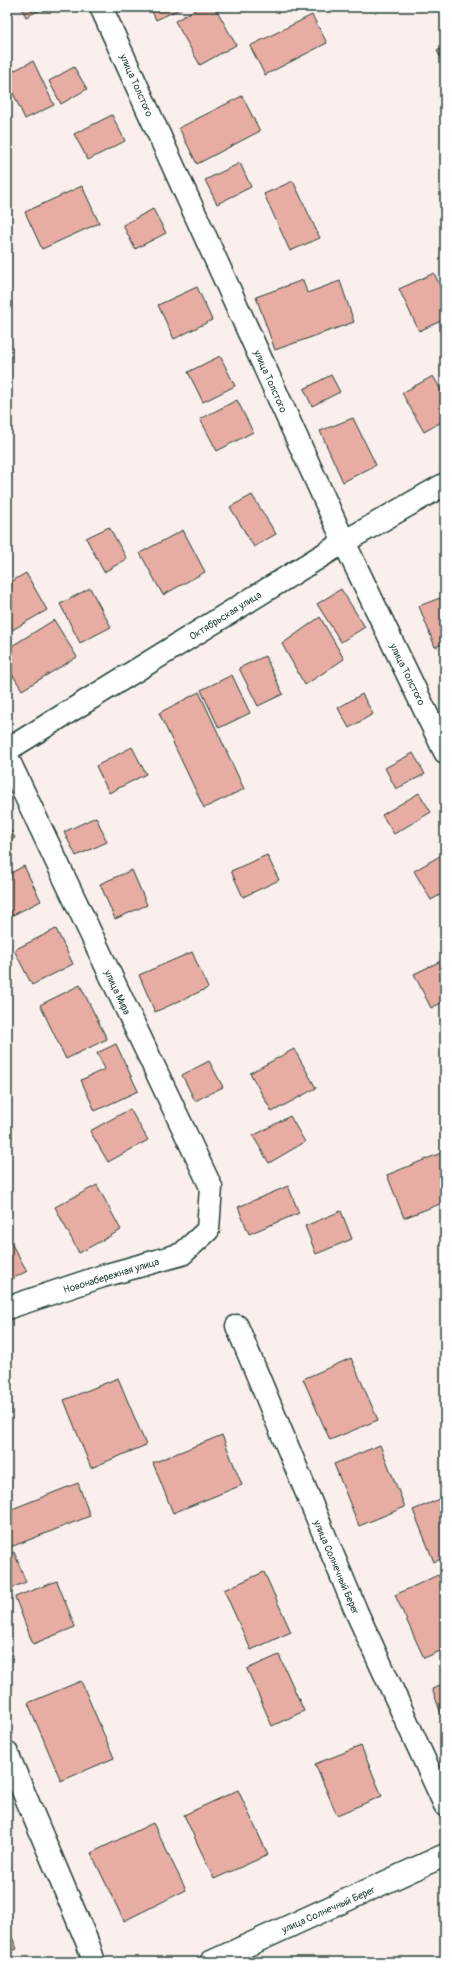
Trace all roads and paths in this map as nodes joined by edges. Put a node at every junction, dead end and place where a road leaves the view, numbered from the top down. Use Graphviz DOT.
graph roads {
  1 [pos="101,7"];
  2 [pos="445,484"];
  3 [pos="344,542"];
  4 [pos="7,750"];
  5 [pos="445,752"];
  6 [pos="7,757"];
  7 [pos="208,1230"];
  8 [pos="7,1308"];
  9 [pos="236,1326"];
  10 [pos="7,1753"];
  11 [pos="445,1805"];
  12 [pos="445,1855"];
  13 [pos="94,1962"];
  14 [pos="211,1962"];
  1 -- 3 [label="street, улица Толстого"];
  2 -- 3 [label="street, Октябрьская улица"];
  3 -- 4 [label="street, Октябрьская улица"];
  3 -- 5 [label="street, улица Толстого"];
  6 -- 7 [label="street, улица Мира"];
  7 -- 8 [label="street, Новонабережная улица"];
  9 -- 11 [label="street, улица Солнечный Берег"];
  10 -- 13 [label="street"];
  12 -- 14 [label="street, улица Солнечный Берег"];
}
